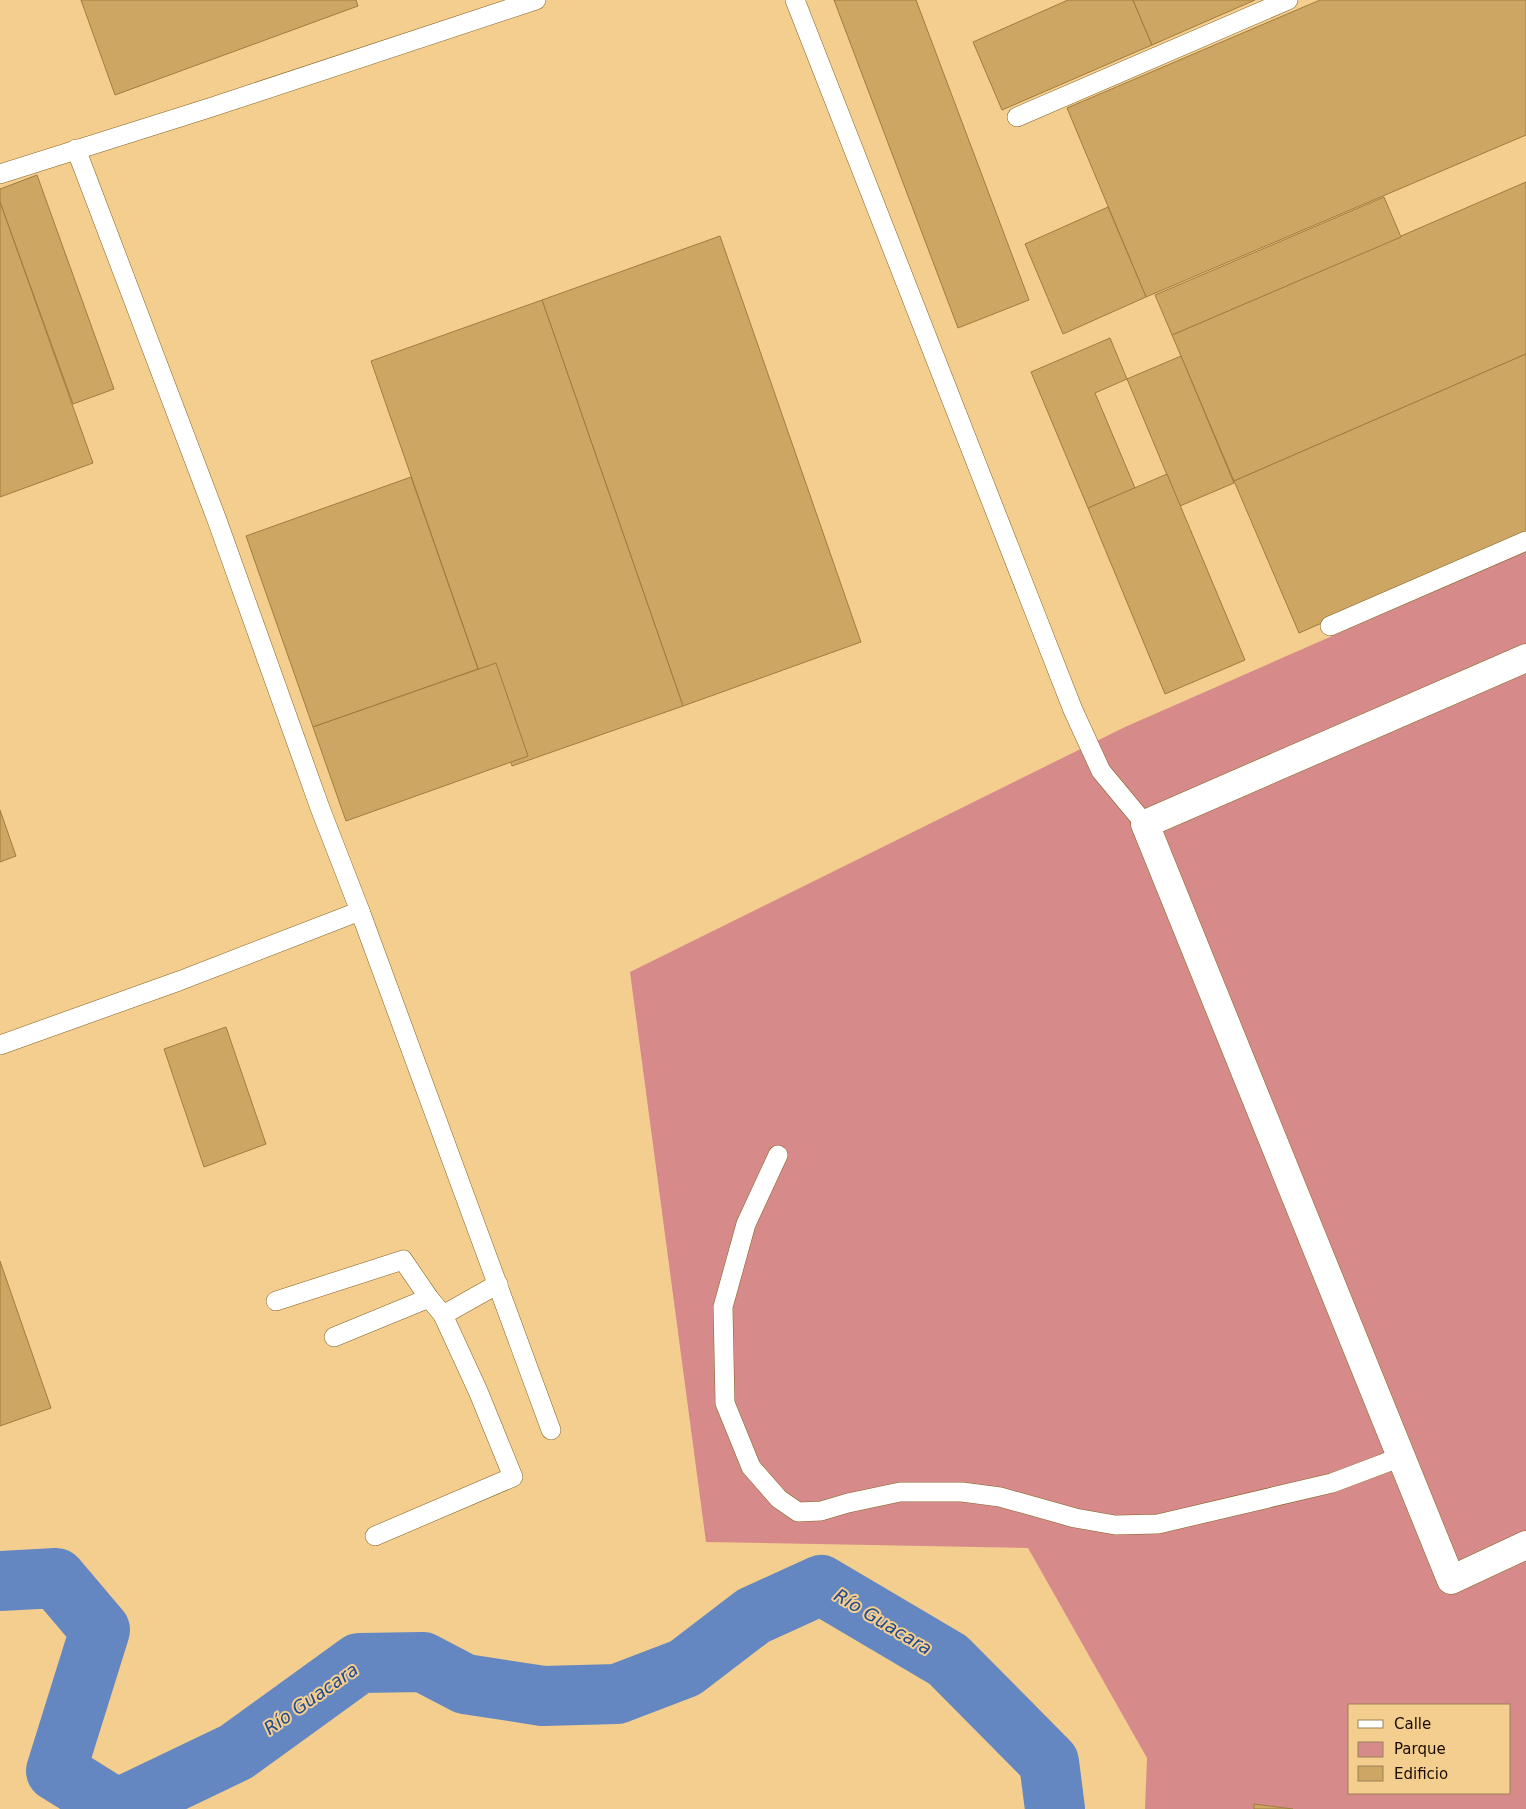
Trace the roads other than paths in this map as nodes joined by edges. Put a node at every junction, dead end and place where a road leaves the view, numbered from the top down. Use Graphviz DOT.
graph roads {
  1 [pos="536,0"];
  2 [pos="795,0"];
  3 [pos="1288,0"];
  4 [pos="1017,116"];
  5 [pos="76,148"];
  6 [pos="0,174"];
  7 [pos="1526,541"];
  8 [pos="1330,626"];
  9 [pos="1526,658"];
  10 [pos="1145,824"];
  11 [pos="360,911"];
  12 [pos="0,1045"];
  13 [pos="778,1155"];
  14 [pos="498,1284"];
  15 [pos="429,1298"];
  16 [pos="276,1301"];
  17 [pos="443,1315"];
  18 [pos="334,1337"];
  19 [pos="551,1430"];
  20 [pos="1401,1457"];
  21 [pos="375,1536"];
  22 [pos="1526,1545"];
  1 -- 5 [label="lane"];
  2 -- 10 [label="lane"];
  3 -- 4 [label="lane"];
  5 -- 6 [label="lane"];
  5 -- 11 [label="lane"];
  7 -- 8 [label="lane"];
  9 -- 10 [label="street"];
  10 -- 20 [label="street"];
  11 -- 12 [label="lane"];
  11 -- 14 [label="lane"];
  13 -- 20 [label="lane"];
  14 -- 17 [label="lane"];
  14 -- 19 [label="lane"];
  15 -- 16 [label="lane"];
  15 -- 17 [label="lane"];
  15 -- 18 [label="lane"];
  17 -- 21 [label="lane"];
  20 -- 22 [label="street"];
}
